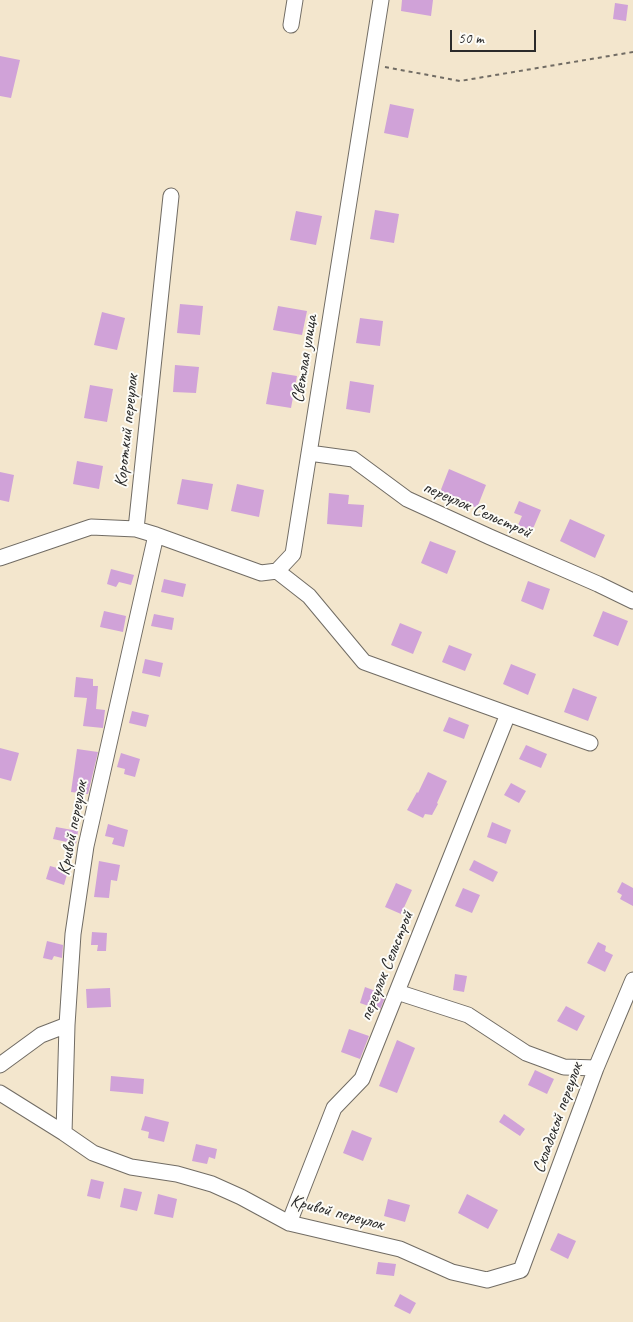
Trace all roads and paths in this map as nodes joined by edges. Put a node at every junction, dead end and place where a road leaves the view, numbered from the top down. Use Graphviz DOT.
graph roads {
  1 [pos="295,0"];
  2 [pos="381,0"];
  3 [pos="291,25"];
  4 [pos="633,52"];
  5 [pos="370,64"];
  6 [pos="171,196"];
  7 [pos="309,452"];
  8 [pos="136,529"];
  9 [pos="156,535"];
  10 [pos="0,558"];
  11 [pos="277,571"];
  12 [pos="633,601"];
  13 [pos="508,714"];
  14 [pos="590,743"];
  15 [pos="633,980"];
  16 [pos="397,992"];
  17 [pos="67,1025"];
  18 [pos="0,1065"];
  19 [pos="596,1068"];
  20 [pos="0,1093"];
  21 [pos="64,1133"];
  22 [pos="289,1223"];
  23 [pos="521,1270"];
  1 -- 3 [label="street"];
  2 -- 5 [label="street, Светлая улица"];
  4 -- 5 [label="path"];
  5 -- 7 [label="street, Светлая улица"];
  6 -- 8 [label="street, Короткий переулок"];
  7 -- 11 [label="street, Светлая улица"];
  7 -- 12 [label="street, переулок Сельстрой"];
  8 -- 9 [label="street"];
  8 -- 10 [label="street"];
  9 -- 11 [label="street"];
  9 -- 17 [label="street, Кривой переулок"];
  11 -- 13 [label="street"];
  13 -- 14 [label="street"];
  13 -- 16 [label="street, переулок Сельстрой"];
  15 -- 19 [label="street, Складской переулок"];
  16 -- 19 [label="street"];
  16 -- 22 [label="street, переулок Сельстрой"];
  17 -- 18 [label="street"];
  17 -- 21 [label="street, Кривой переулок"];
  19 -- 23 [label="street, Складской переулок"];
  20 -- 21 [label="street, Кривой переулок"];
  21 -- 22 [label="street, Кривой переулок"];
  22 -- 23 [label="street, Кривой переулок"];
}
